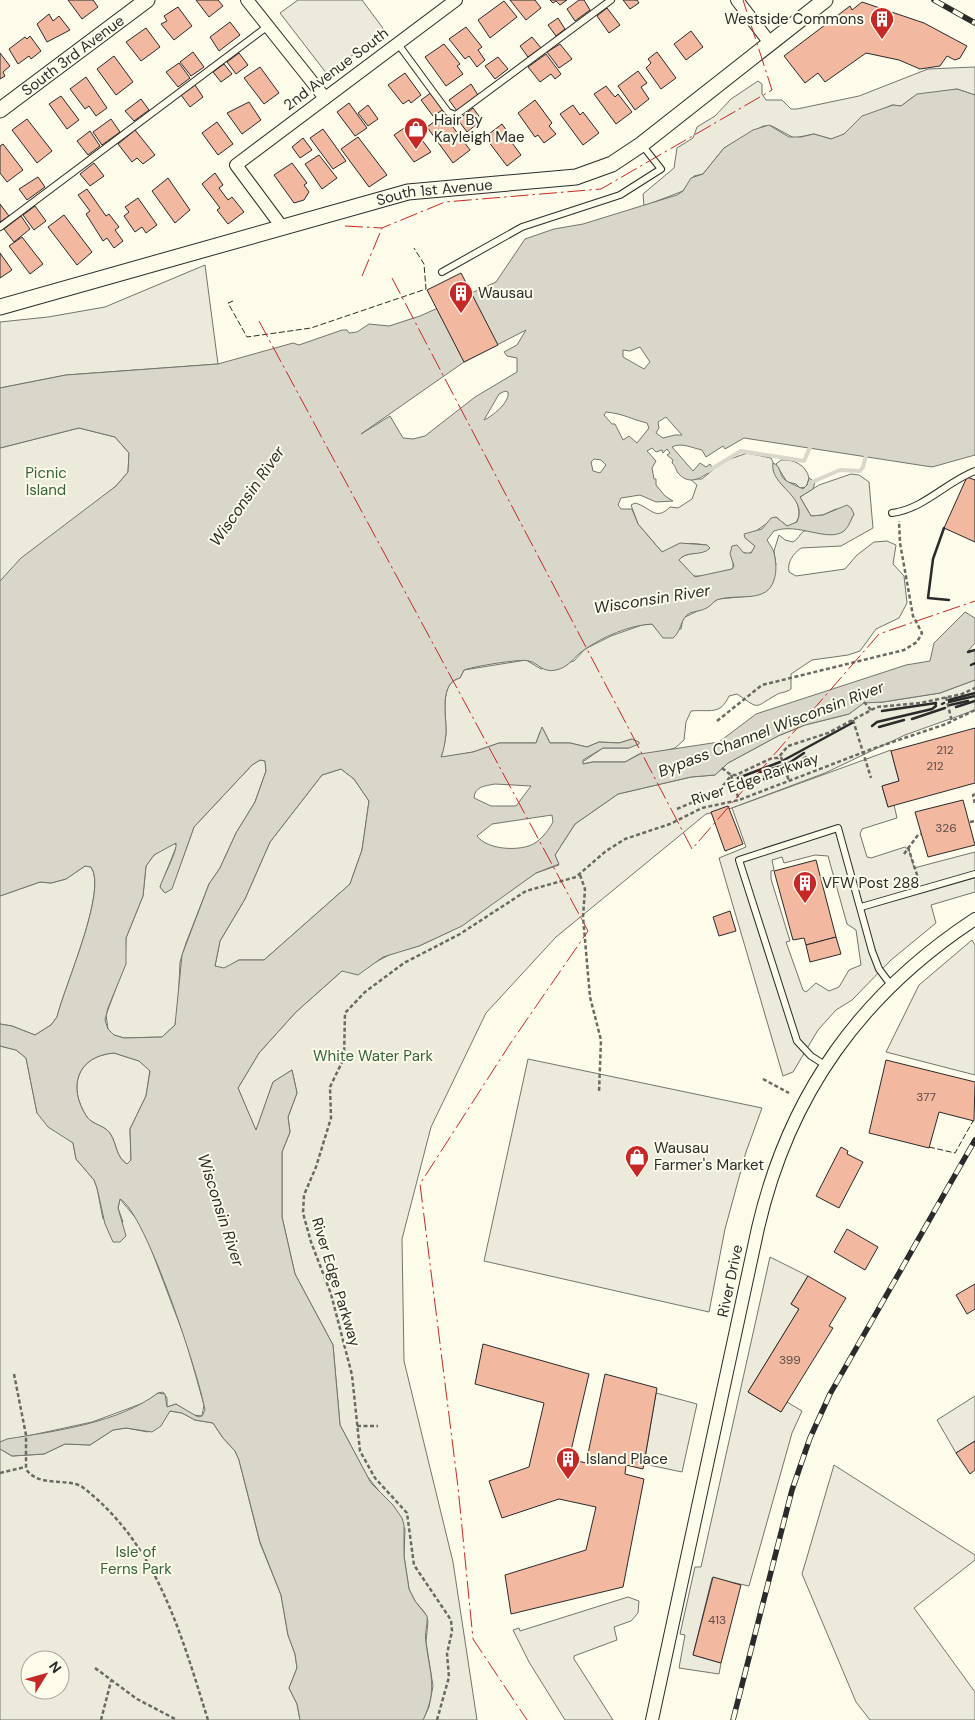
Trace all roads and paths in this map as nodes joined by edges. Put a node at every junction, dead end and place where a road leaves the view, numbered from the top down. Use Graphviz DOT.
graph roads {
  1 [pos="147,0"];
  2 [pos="247,0"];
  3 [pos="456,0"];
  4 [pos="612,0"];
  5 [pos="737,0"];
  6 [pos="825,0"];
  7 [pos="268,26"];
  8 [pos="770,43"];
  9 [pos="398,44"];
  10 [pos="325,98"];
  11 [pos="0,110"];
  12 [pos="642,144"];
  13 [pos="0,227"];
  14 [pos="282,227"];
  15 [pos="442,272"];
  16 [pos="0,307"];
  17 [pos="975,471"];
  18 [pos="896,513"];
  19 [pos="975,688"];
  20 [pos="946,697"];
  21 [pos="864,702"];
  22 [pos="871,710"];
  23 [pos="975,710"];
  24 [pos="853,720"];
  25 [pos="718,721"];
  26 [pos="952,722"];
  27 [pos="863,753"];
  28 [pos="780,756"];
  29 [pos="722,768"];
  30 [pos="731,776"];
  31 [pos="871,778"];
  32 [pos="789,781"];
  33 [pos="694,793"];
  34 [pos="975,794"];
  35 [pos="699,799"];
  36 [pos="739,800"];
  37 [pos="975,804"];
  38 [pos="677,809"];
  39 [pos="975,820"];
  40 [pos="970,822"];
  41 [pos="922,834"];
  42 [pos="908,847"];
  43 [pos="904,854"];
  44 [pos="915,868"];
  45 [pos="975,874"];
  46 [pos="580,875"];
  47 [pos="861,907"];
  48 [pos="975,919"];
  49 [pos="891,985"];
  50 [pos="825,1065"];
  51 [pos="763,1079"];
  52 [pos="599,1092"];
  53 [pos="789,1093"];
  54 [pos="14,1374"];
  55 [pos="357,1426"];
  56 [pos="378,1426"];
  57 [pos="25,1468"];
  58 [pos="0,1473"];
  59 [pos="95,1668"];
  60 [pos="111,1681"];
  61 [pos="101,1720"];
  62 [pos="177,1720"];
  63 [pos="208,1720"];
  64 [pos="437,1720"];
  65 [pos="652,1720"];
  1 -- 11 [label="street, South 3rd Avenue"];
  2 -- 7 [label="street"];
  3 -- 9 [label="street, 2nd Avenue South"];
  4 -- 9 [label="lane"];
  5 -- 8 [label="street"];
  6 -- 8 [label="street, South 1st Avenue"];
  7 -- 10 [label="street"];
  7 -- 13 [label="lane"];
  8 -- 12 [label="street, South 1st Avenue"];
  9 -- 10 [label="street, 2nd Avenue South"];
  10 -- 14 [label="street, 2nd Avenue South"];
  12 -- 14 [label="street, South 1st Avenue"];
  12 -- 15 [label="lane"];
  14 -- 16 [label="street, South 1st Avenue"];
  17 -- 18 [label="lane"];
  18 -- 25 [label="path"];
  19 -- 20 [label="path"];
  20 -- 22 [label="path"];
  20 -- 26 [label="path"];
  21 -- 22 [label="path"];
  22 -- 24 [label="path"];
  23 -- 26 [label="path, River Edge Parkway"];
  24 -- 27 [label="path"];
  24 -- 28 [label="path"];
  26 -- 27 [label="path, River Edge Parkway"];
  27 -- 31 [label="path"];
  27 -- 32 [label="path, River Edge Parkway"];
  28 -- 30 [label="path"];
  28 -- 32 [label="path"];
  29 -- 30 [label="path"];
  30 -- 35 [label="path"];
  30 -- 36 [label="path"];
  32 -- 36 [label="path, River Edge Parkway"];
  33 -- 35 [label="path"];
  34 -- 37 [label="path"];
  35 -- 38 [label="path"];
  36 -- 46 [label="path, River Edge Parkway"];
  39 -- 40 [label="path"];
  41 -- 42 [label="path"];
  42 -- 43 [label="path"];
  42 -- 44 [label="path"];
  45 -- 47 [label="lane"];
  46 -- 52 [label="path"];
  46 -- 55 [label="path, River Edge Parkway"];
  47 -- 49 [label="lane"];
  47 -- 50 [label="lane"];
  48 -- 49 [label="street, River Drive"];
  49 -- 50 [label="street, River Drive"];
  50 -- 65 [label="street, River Drive"];
  51 -- 53 [label="path"];
  54 -- 57 [label="path"];
  55 -- 56 [label="path"];
  55 -- 64 [label="path, River Edge Parkway"];
  57 -- 58 [label="path"];
  57 -- 63 [label="path"];
  59 -- 60 [label="path"];
  60 -- 61 [label="path"];
  60 -- 62 [label="path"];
}
